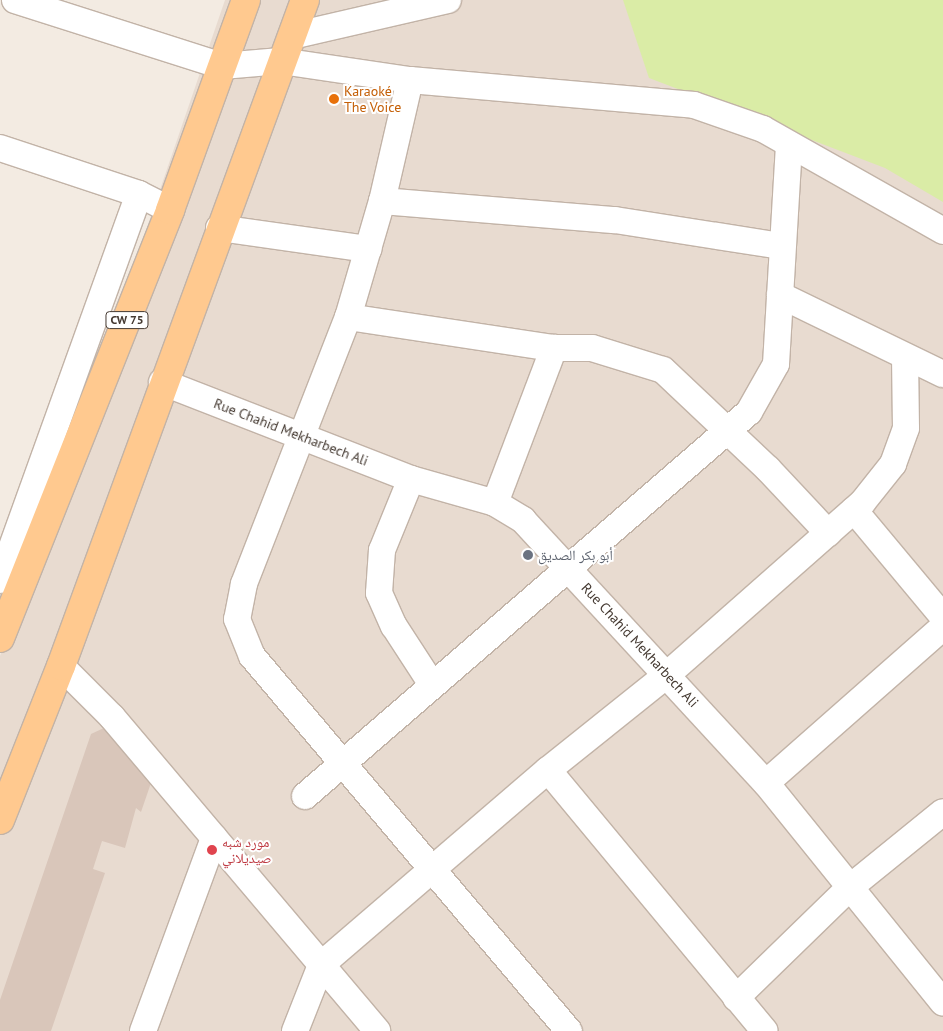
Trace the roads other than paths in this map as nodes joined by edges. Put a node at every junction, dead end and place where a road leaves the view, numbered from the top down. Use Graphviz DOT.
graph roads {
  1 [pos="15,0"];
  2 [pos="246,0"];
  3 [pos="305,0"];
  4 [pos="448,0"];
  5 [pos="292,36"];
  6 [pos="281,61"];
  7 [pos="222,66"];
  8 [pos="410,80"];
  9 [pos="789,144"];
  10 [pos="0,148"];
  11 [pos="139,194"];
  12 [pos="382,201"];
  13 [pos="170,210"];
  14 [pos="219,228"];
  15 [pos="943,231"];
  16 [pos="781,246"];
  17 [pos="369,250"];
  18 [pos="780,295"];
  19 [pos="348,317"];
  20 [pos="554,348"];
  21 [pos="906,360"];
  22 [pos="943,374"];
  23 [pos="162,382"];
  24 [pos="728,429"];
  25 [pos="304,436"];
  26 [pos="411,479"];
  27 [pos="495,503"];
  28 [pos="854,510"];
  29 [pos="828,533"];
  30 [pos="568,566"];
  31 [pos="0,580"];
  32 [pos="943,617"];
  33 [pos="2,627"];
  34 [pos="943,627"];
  35 [pos="62,666"];
  36 [pos="668,674"];
  37 [pos="431,683"];
  38 [pos="341,764"];
  39 [pos="548,770"];
  40 [pos="766,783"];
  41 [pos="305,796"];
  42 [pos="943,812"];
  43 [pos="0,820"];
  44 [pos="214,838"];
  45 [pos="434,872"];
  46 [pos="848,889"];
  47 [pos="321,965"];
  48 [pos="736,998"];
  49 [pos="943,1002"];
  50 [pos="143,1031"];
  51 [pos="295,1031"];
  52 [pos="378,1031"];
  53 [pos="569,1031"];
  54 [pos="765,1031"];
  1 -- 7 [label="street"];
  2 -- 7 [label="main road, CW 75"];
  3 -- 5 [label="main road"];
  4 -- 5 [label="street"];
  5 -- 6 [label="main road"];
  6 -- 7 [label="street"];
  6 -- 8 [label="street"];
  6 -- 14 [label="main road"];
  7 -- 13 [label="main road, CW 75"];
  8 -- 9 [label="street"];
  8 -- 12 [label="street"];
  9 -- 15 [label="street"];
  9 -- 16 [label="street"];
  10 -- 11 [label="street"];
  11 -- 13 [label="street"];
  11 -- 31 [label="street"];
  12 -- 16 [label="street"];
  12 -- 17 [label="street"];
  13 -- 33 [label="main road, CW 75"];
  14 -- 17 [label="street"];
  14 -- 23 [label="main road"];
  16 -- 18 [label="street"];
  17 -- 19 [label="street"];
  18 -- 21 [label="street"];
  18 -- 24 [label="street"];
  19 -- 20 [label="street"];
  19 -- 25 [label="street"];
  20 -- 24 [label="street"];
  20 -- 27 [label="street"];
  21 -- 22 [label="street"];
  21 -- 28 [label="street"];
  23 -- 25 [label="street, Rue Chahid Mekharbech Ali"];
  23 -- 35 [label="main road"];
  24 -- 29 [label="street"];
  24 -- 30 [label="street"];
  25 -- 26 [label="street, Rue Chahid Mekharbech Ali"];
  25 -- 38 [label="street"];
  26 -- 27 [label="street, Rue Chahid Mekharbech Ali"];
  26 -- 37 [label="street"];
  27 -- 30 [label="street, Rue Chahid Mekharbech Ali"];
  28 -- 29 [label="street"];
  28 -- 32 [label="street"];
  29 -- 36 [label="street"];
  30 -- 36 [label="street, Rue Chahid Mekharbech Ali"];
  30 -- 37 [label="street"];
  34 -- 40 [label="street"];
  35 -- 43 [label="main road"];
  35 -- 44 [label="street"];
  36 -- 39 [label="street"];
  36 -- 40 [label="street, Rue Chahid Mekharbech Ali"];
  37 -- 38 [label="street"];
  38 -- 41 [label="street"];
  38 -- 45 [label="street"];
  39 -- 45 [label="street"];
  39 -- 48 [label="street"];
  40 -- 46 [label="street, Rue Chahid Mekharbech Ali"];
  42 -- 46 [label="street"];
  44 -- 47 [label="street"];
  44 -- 50 [label="street"];
  45 -- 47 [label="street"];
  45 -- 53 [label="street"];
  46 -- 48 [label="street"];
  46 -- 49 [label="street, Rue Chahid Mekharbech Ali"];
  47 -- 51 [label="street"];
  47 -- 52 [label="street"];
  48 -- 54 [label="street"];
}
